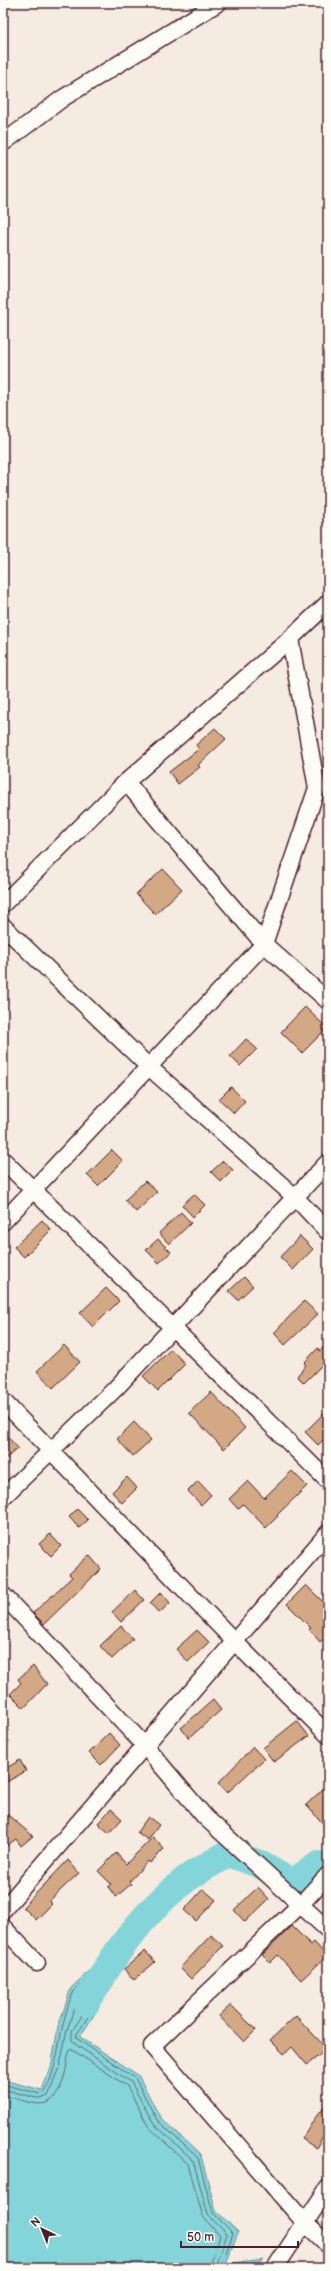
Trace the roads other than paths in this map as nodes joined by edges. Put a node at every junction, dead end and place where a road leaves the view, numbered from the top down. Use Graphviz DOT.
graph roads {
  1 [pos="218,3"];
  2 [pos="3,143"];
  3 [pos="328,603"];
  4 [pos="290,639"];
  5 [pos="126,782"];
  6 [pos="322,793"];
  7 [pos="3,904"];
  8 [pos="3,926"];
  9 [pos="264,944"];
  10 [pos="328,1001"];
  11 [pos="149,1067"];
  12 [pos="3,1160"];
  13 [pos="328,1162"];
  14 [pos="34,1191"];
  15 [pos="295,1197"];
  16 [pos="3,1222"];
  17 [pos="328,1232"];
  18 [pos="173,1327"];
  19 [pos="3,1401"];
  20 [pos="50,1452"];
  21 [pos="328,1481"];
  22 [pos="3,1497"];
  23 [pos="328,1533"];
  24 [pos="3,1595"];
  25 [pos="235,1642"];
  26 [pos="328,1735"];
  27 [pos="144,1746"];
  28 [pos="328,1875"];
  29 [pos="301,1904"];
  30 [pos="3,1910"];
  31 [pos="3,1927"];
  32 [pos="328,1930"];
  33 [pos="37,1963"];
  34 [pos="328,2188"];
  35 [pos="306,2224"];
  36 [pos="328,2245"];
  37 [pos="275,2268"];
  1 -- 2 [label="street"];
  3 -- 4 [label="street"];
  4 -- 5 [label="street"];
  4 -- 6 [label="street"];
  5 -- 7 [label="street"];
  5 -- 9 [label="street"];
  6 -- 9 [label="street"];
  8 -- 11 [label="street"];
  9 -- 10 [label="street"];
  9 -- 11 [label="street"];
  11 -- 14 [label="street"];
  11 -- 15 [label="street"];
  12 -- 14 [label="street"];
  13 -- 15 [label="street"];
  14 -- 16 [label="street"];
  14 -- 18 [label="street"];
  15 -- 17 [label="street"];
  15 -- 18 [label="street"];
  18 -- 20 [label="street"];
  18 -- 21 [label="street"];
  19 -- 20 [label="street"];
  20 -- 22 [label="street"];
  20 -- 25 [label="street"];
  23 -- 25 [label="street"];
  24 -- 27 [label="street"];
  25 -- 26 [label="street"];
  25 -- 27 [label="street"];
  27 -- 29 [label="street"];
  27 -- 30 [label="street"];
  28 -- 29 [label="street"];
  29 -- 32 [label="street"];
  29 -- 35 [label="street"];
  31 -- 33 [label="street"];
  34 -- 35 [label="street"];
  35 -- 36 [label="street"];
  35 -- 37 [label="street"];
}
